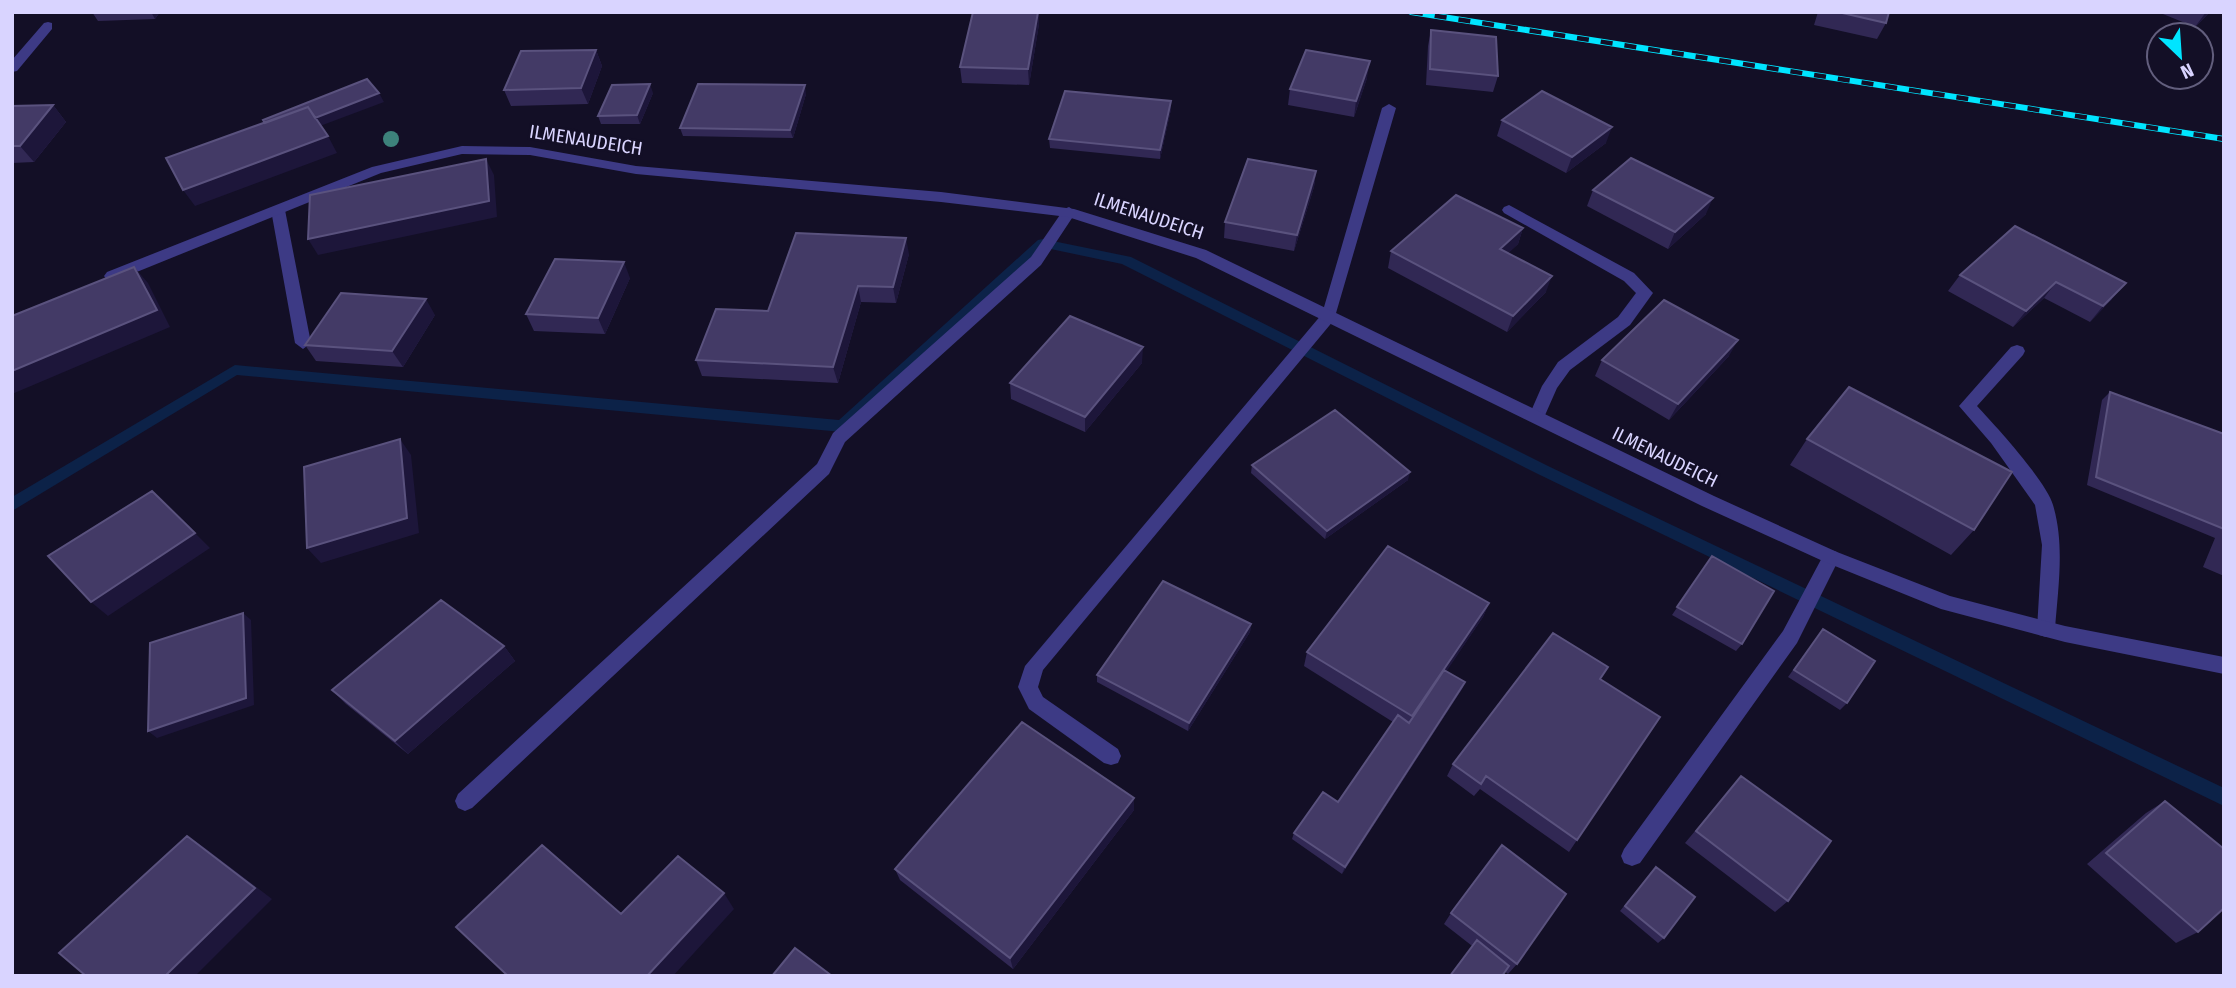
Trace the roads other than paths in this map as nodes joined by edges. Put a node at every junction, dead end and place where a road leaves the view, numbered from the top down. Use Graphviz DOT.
graph roads {
  1 [pos="48,26"];
  2 [pos="12,68"];
  3 [pos="1389,108"];
  4 [pos="278,210"];
  5 [pos="1509,210"];
  6 [pos="1069,212"];
  7 [pos="98,282"];
  8 [pos="1329,316"];
  9 [pos="303,343"];
  10 [pos="2017,351"];
  11 [pos="1536,418"];
  12 [pos="1830,557"];
  13 [pos="2046,629"];
  14 [pos="2224,666"];
  15 [pos="1111,756"];
  16 [pos="465,801"];
  17 [pos="1632,856"];
  1 -- 2 [label="street"];
  3 -- 8 [label="street"];
  4 -- 6 [label="street, ILMENAUDEICH"];
  4 -- 7 [label="street, ILMENAUDEICH"];
  4 -- 9 [label="street"];
  5 -- 11 [label="street"];
  6 -- 8 [label="street, ILMENAUDEICH"];
  6 -- 16 [label="street"];
  8 -- 11 [label="street, ILMENAUDEICH"];
  8 -- 15 [label="street"];
  10 -- 13 [label="street"];
  11 -- 12 [label="street, ILMENAUDEICH"];
  12 -- 13 [label="street, ILMENAUDEICH"];
  12 -- 17 [label="street"];
  13 -- 14 [label="street, ILMENAUDEICH"];
}
